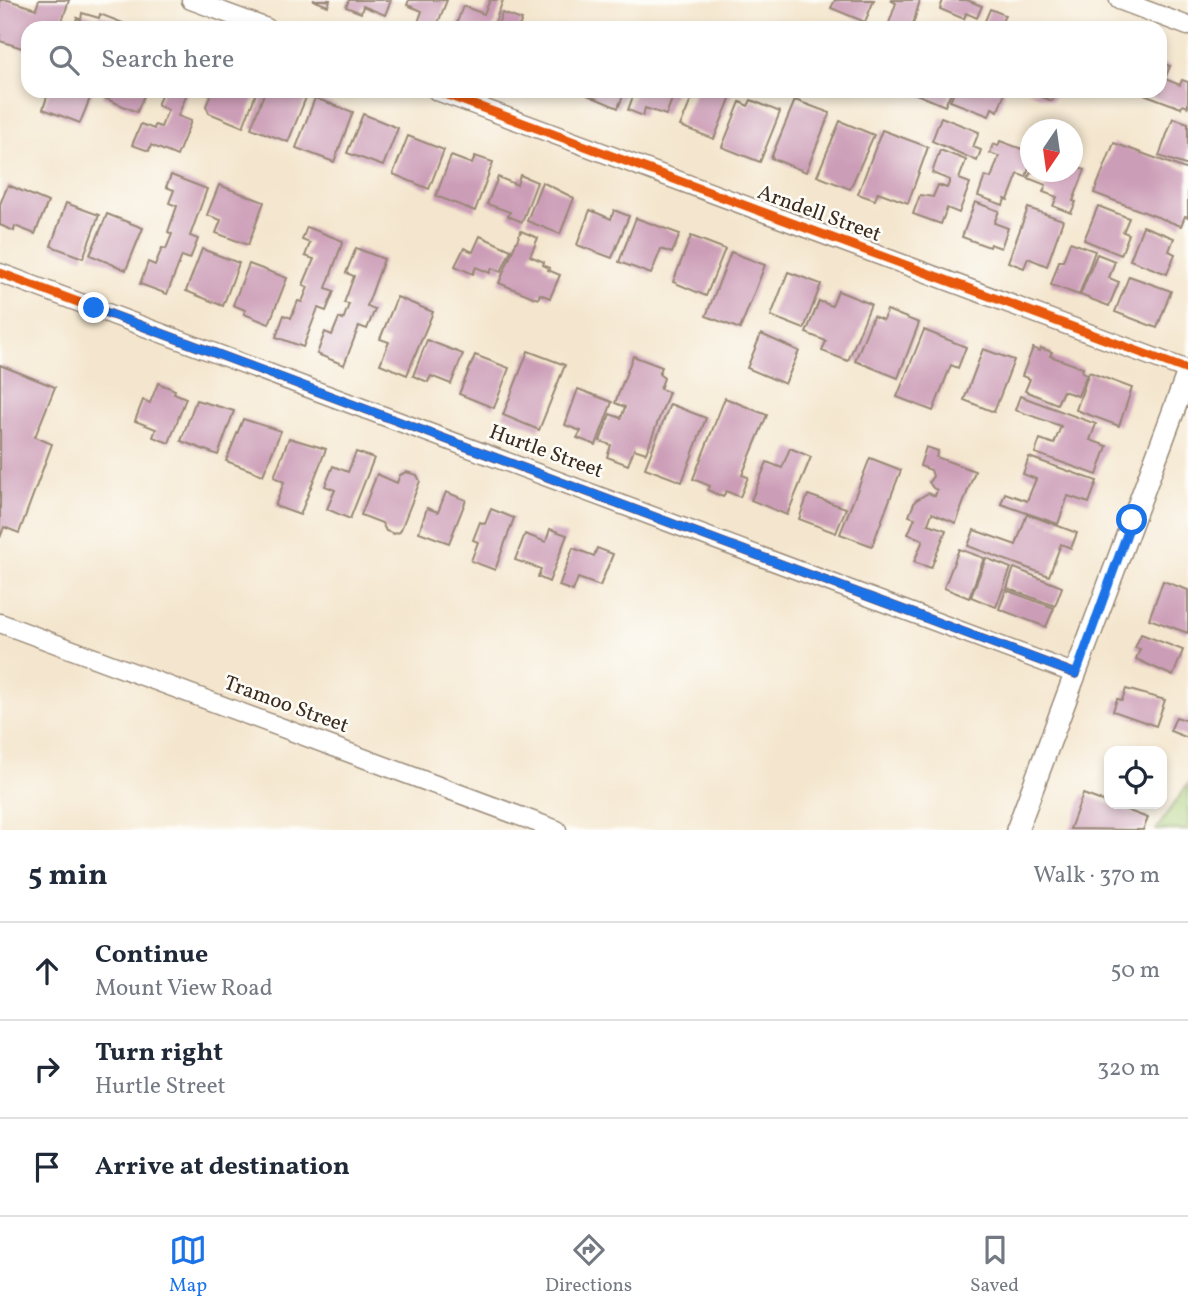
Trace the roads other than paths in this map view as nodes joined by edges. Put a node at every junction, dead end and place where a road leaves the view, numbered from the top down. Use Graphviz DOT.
graph roads {
  1 [pos="191,0"];
  2 [pos="1119,0"];
  3 [pos="248,21"];
  4 [pos="1188,26"];
  5 [pos="456,98"];
  6 [pos="0,274"];
  7 [pos="1188,371"];
  8 [pos="0,624"];
  9 [pos="1076,674"];
  10 [pos="557,830"];
  11 [pos="1017,830"];
  1 -- 3 [label="street"];
  2 -- 4 [label="street"];
  5 -- 7 [label="street, Arndell Street"];
  6 -- 9 [label="street, Hurtle Street"];
  7 -- 9 [label="street"];
  8 -- 10 [label="street, Tramoo Street"];
  9 -- 11 [label="street"];
}
